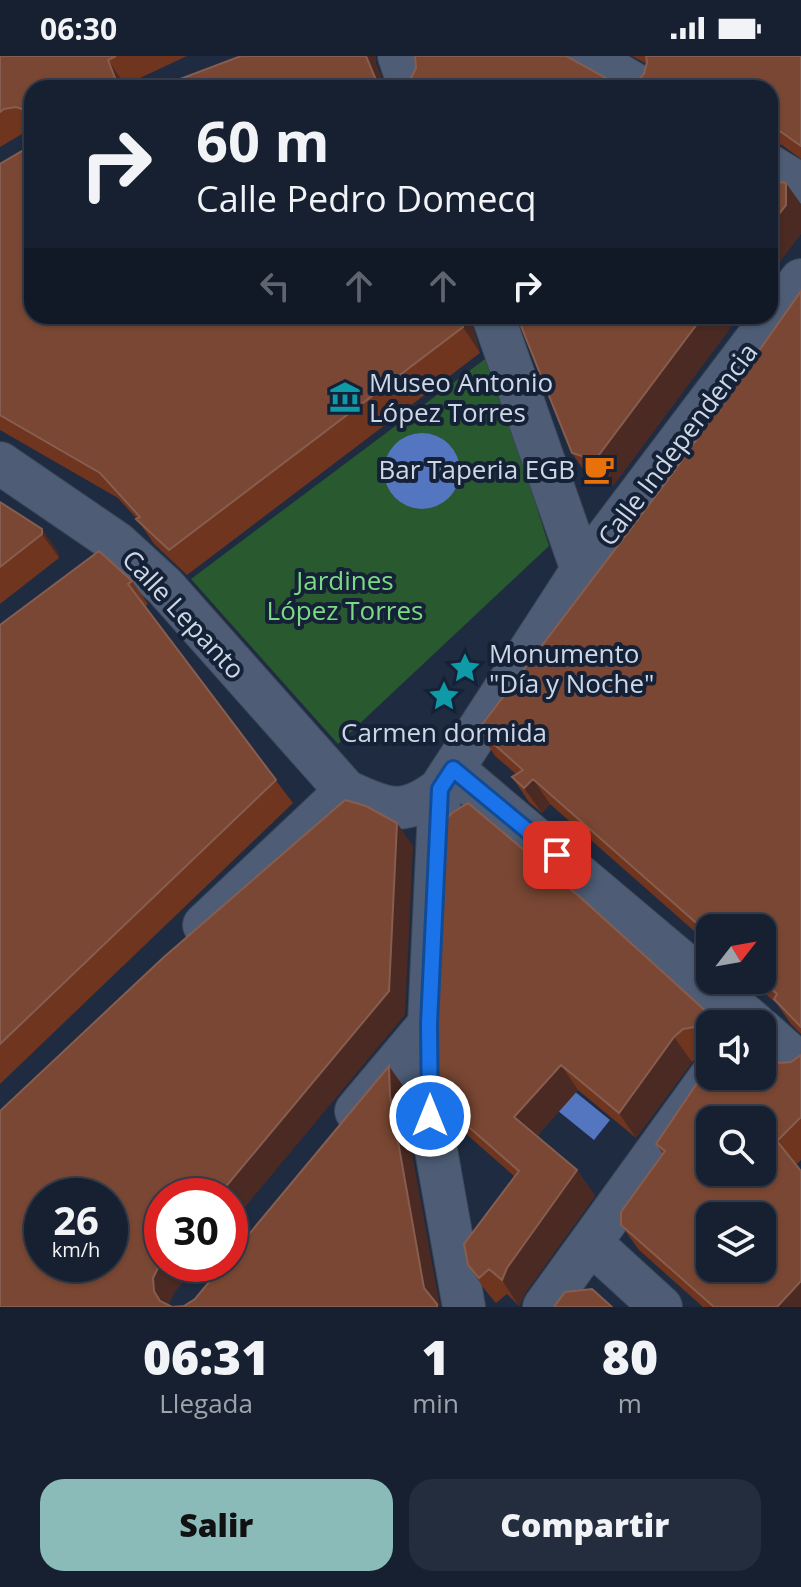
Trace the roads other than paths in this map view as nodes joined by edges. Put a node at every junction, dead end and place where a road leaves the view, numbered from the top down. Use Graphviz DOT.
graph roads {
  1 [pos="399,56"];
  2 [pos="587,56"];
  3 [pos="407,80"];
  4 [pos="628,80"];
  5 [pos="778,171"];
  6 [pos="801,185"];
  7 [pos="801,280"];
  8 [pos="778,310"];
  9 [pos="496,324"];
  10 [pos="768,324"];
  11 [pos="0,463"];
  12 [pos="117,543"];
  13 [pos="82,570"];
  14 [pos="582,570"];
  15 [pos="446,779"];
  16 [pos="346,791"];
  17 [pos="172,955"];
  18 [pos="735,1010"];
  19 [pos="429,1024"];
  20 [pos="776,1044"];
  21 [pos="801,1065"];
  22 [pos="701,1090"];
  23 [pos="331,1141"];
  24 [pos="591,1243"];
  25 [pos="464,1307"];
  26 [pos="544,1307"];
  27 [pos="661,1307"];
  1 -- 3 [label="street"];
  2 -- 4 [label="street"];
  5 -- 6 [label="street"];
  7 -- 8 [label="street, Calle Independencia"];
  9 -- 14 [label="street"];
  10 -- 14 [label="street, Calle Independencia"];
  11 -- 12 [label="street, Calle Lepanto"];
  12 -- 13 [label="street"];
  12 -- 16 [label="street, Calle Lepanto"];
  14 -- 15 [label="street, Calle Independencia"];
  15 -- 16 [label="street"];
  15 -- 18 [label="street"];
  15 -- 19 [label="street"];
  16 -- 17 [label="street"];
  19 -- 23 [label="street"];
  19 -- 25 [label="street"];
  20 -- 21 [label="street"];
  22 -- 24 [label="street"];
  24 -- 26 [label="street"];
  24 -- 27 [label="street"];
}
